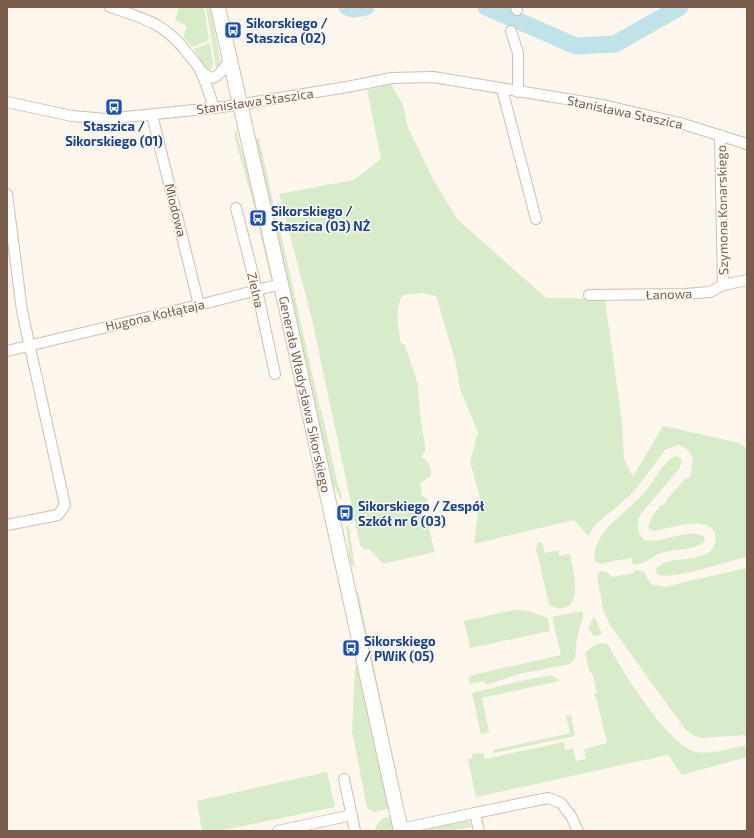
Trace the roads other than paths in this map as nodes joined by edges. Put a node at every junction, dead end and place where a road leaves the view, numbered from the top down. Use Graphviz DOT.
graph roads {
  1 [pos="110,7"];
  2 [pos="218,7"];
  3 [pos="511,31"];
  4 [pos="230,60"];
  5 [pos="200,70"];
  6 [pos="502,89"];
  7 [pos="518,92"];
  8 [pos="7,102"];
  9 [pos="240,104"];
  10 [pos="214,108"];
  11 [pos="152,114"];
  12 [pos="720,135"];
  13 [pos="747,144"];
  14 [pos="7,194"];
  15 [pos="236,208"];
  16 [pos="536,219"];
  17 [pos="747,280"];
  18 [pos="281,284"];
  19 [pos="723,285"];
  20 [pos="257,290"];
  21 [pos="589,296"];
  22 [pos="199,305"];
  23 [pos="29,345"];
  24 [pos="7,351"];
  25 [pos="275,374"];
  26 [pos="7,526"];
  27 [pos="344,779"];
  28 [pos="475,813"];
  29 [pos="352,815"];
  30 [pos="401,830"];
  31 [pos="278,831"];
  32 [pos="355,831"];
  33 [pos="479,831"];
  34 [pos="578,831"];
  1 -- 5 [label="street"];
  2 -- 4 [label="main road, Generała Władysława Sikorskiego"];
  3 -- 7 [label="street"];
  4 -- 5 [label="street"];
  4 -- 9 [label="main road, Generała Władysława Sikorskiego"];
  5 -- 10 [label="street"];
  6 -- 7 [label="street, Stanisława Staszica"];
  6 -- 9 [label="street, Stanisława Staszica"];
  6 -- 16 [label="street"];
  7 -- 12 [label="street, Stanisława Staszica"];
  8 -- 11 [label="street, Stanisława Staszica"];
  9 -- 10 [label="street, Stanisława Staszica"];
  9 -- 18 [label="main road, Generała Władysława Sikorskiego"];
  10 -- 11 [label="street, Stanisława Staszica"];
  11 -- 22 [label="street, Miodowa"];
  12 -- 13 [label="street, Stanisława Staszica"];
  12 -- 19 [label="street, Szymona Konarskiego"];
  14 -- 23 [label="street"];
  15 -- 20 [label="street, Zielna"];
  17 -- 19 [label="street, Łanowa"];
  18 -- 20 [label="street, Hugona Kołłątaja"];
  18 -- 30 [label="main road, Generała Władysława Sikorskiego"];
  19 -- 21 [label="street, Łanowa"];
  20 -- 22 [label="street, Hugona Kołłątaja"];
  20 -- 25 [label="street, Zielna"];
  22 -- 23 [label="street, Hugona Kołłątaja"];
  23 -- 24 [label="street, Hugona Kołłątaja"];
  23 -- 26 [label="street"];
  27 -- 29 [label="street"];
  28 -- 30 [label="street, Generała Władysława Sikorskiego"];
  28 -- 33 [label="street"];
  28 -- 34 [label="street, Generała Władysława Sikorskiego"];
  29 -- 31 [label="street"];
  29 -- 32 [label="street"];
}
